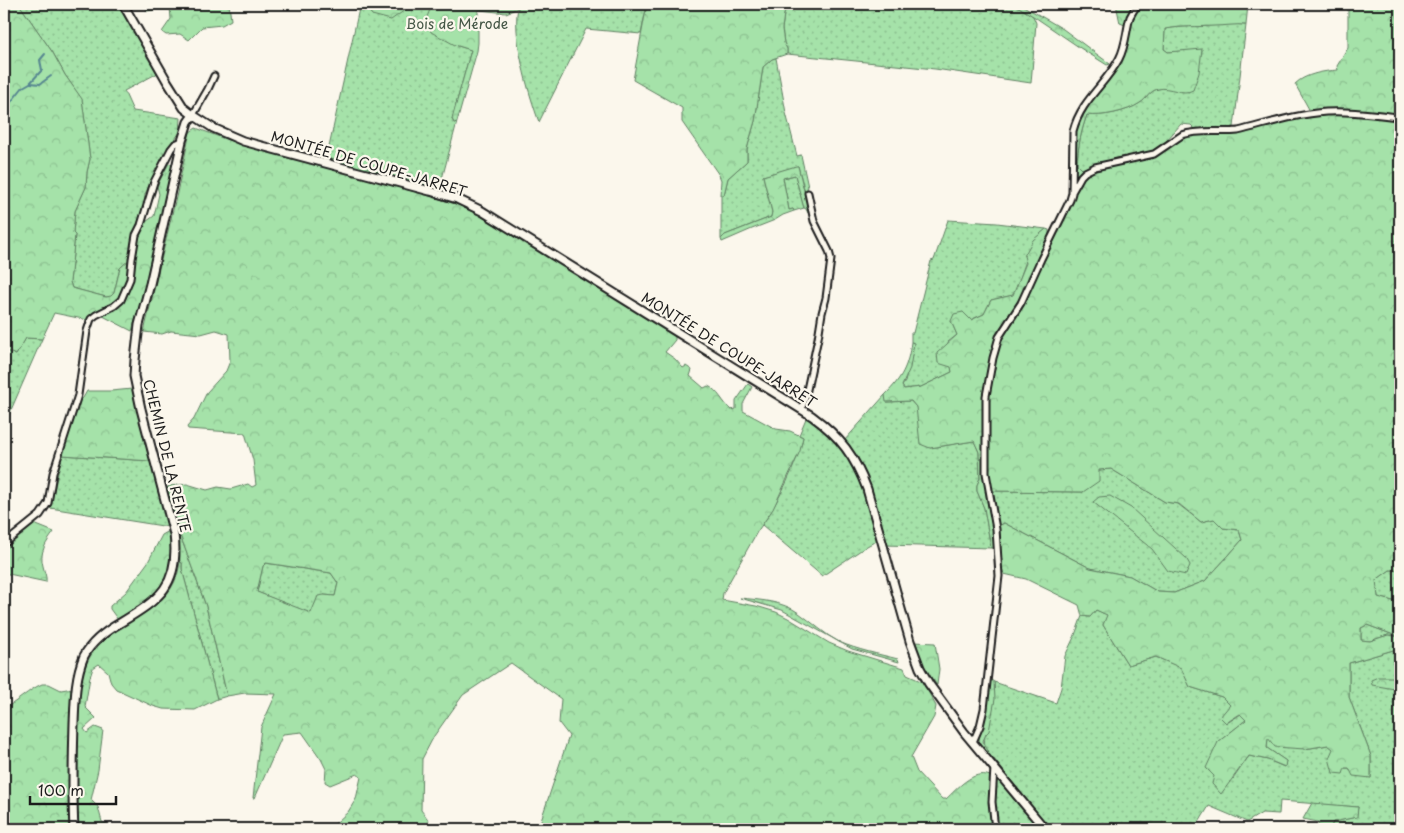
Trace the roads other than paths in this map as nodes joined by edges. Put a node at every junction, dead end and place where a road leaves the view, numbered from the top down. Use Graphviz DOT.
graph roads {
  1 [pos="123,4"];
  2 [pos="1138,4"];
  3 [pos="214,76"];
  4 [pos="192,115"];
  5 [pos="1400,117"];
  6 [pos="182,140"];
  7 [pos="808,193"];
  8 [pos="1072,193"];
  9 [pos="801,410"];
  10 [pos="4,544"];
  11 [pos="973,742"];
  12 [pos="994,768"];
  13 [pos="74,829"];
  14 [pos="996,829"];
  15 [pos="1045,829"];
  1 -- 4 [label="main road, MONTÉE DE COUPE-JARRET"];
  2 -- 8 [label="street"];
  3 -- 4 [label="street"];
  4 -- 6 [label="main road, CHEMIN DE LA RENTE"];
  4 -- 9 [label="main road, MONTÉE DE COUPE-JARRET"];
  5 -- 8 [label="street"];
  6 -- 10 [label="street"];
  6 -- 13 [label="main road, CHEMIN DE LA RENTE"];
  7 -- 9 [label="street"];
  8 -- 11 [label="street"];
  9 -- 11 [label="main road, MONTÉE DE COUPE-JARRET"];
  11 -- 12 [label="main road, MONTÉE DE COUPE-JARRET"];
  12 -- 14 [label="street"];
  12 -- 15 [label="main road, MONTÉE DE COUPE-JARRET"];
}
